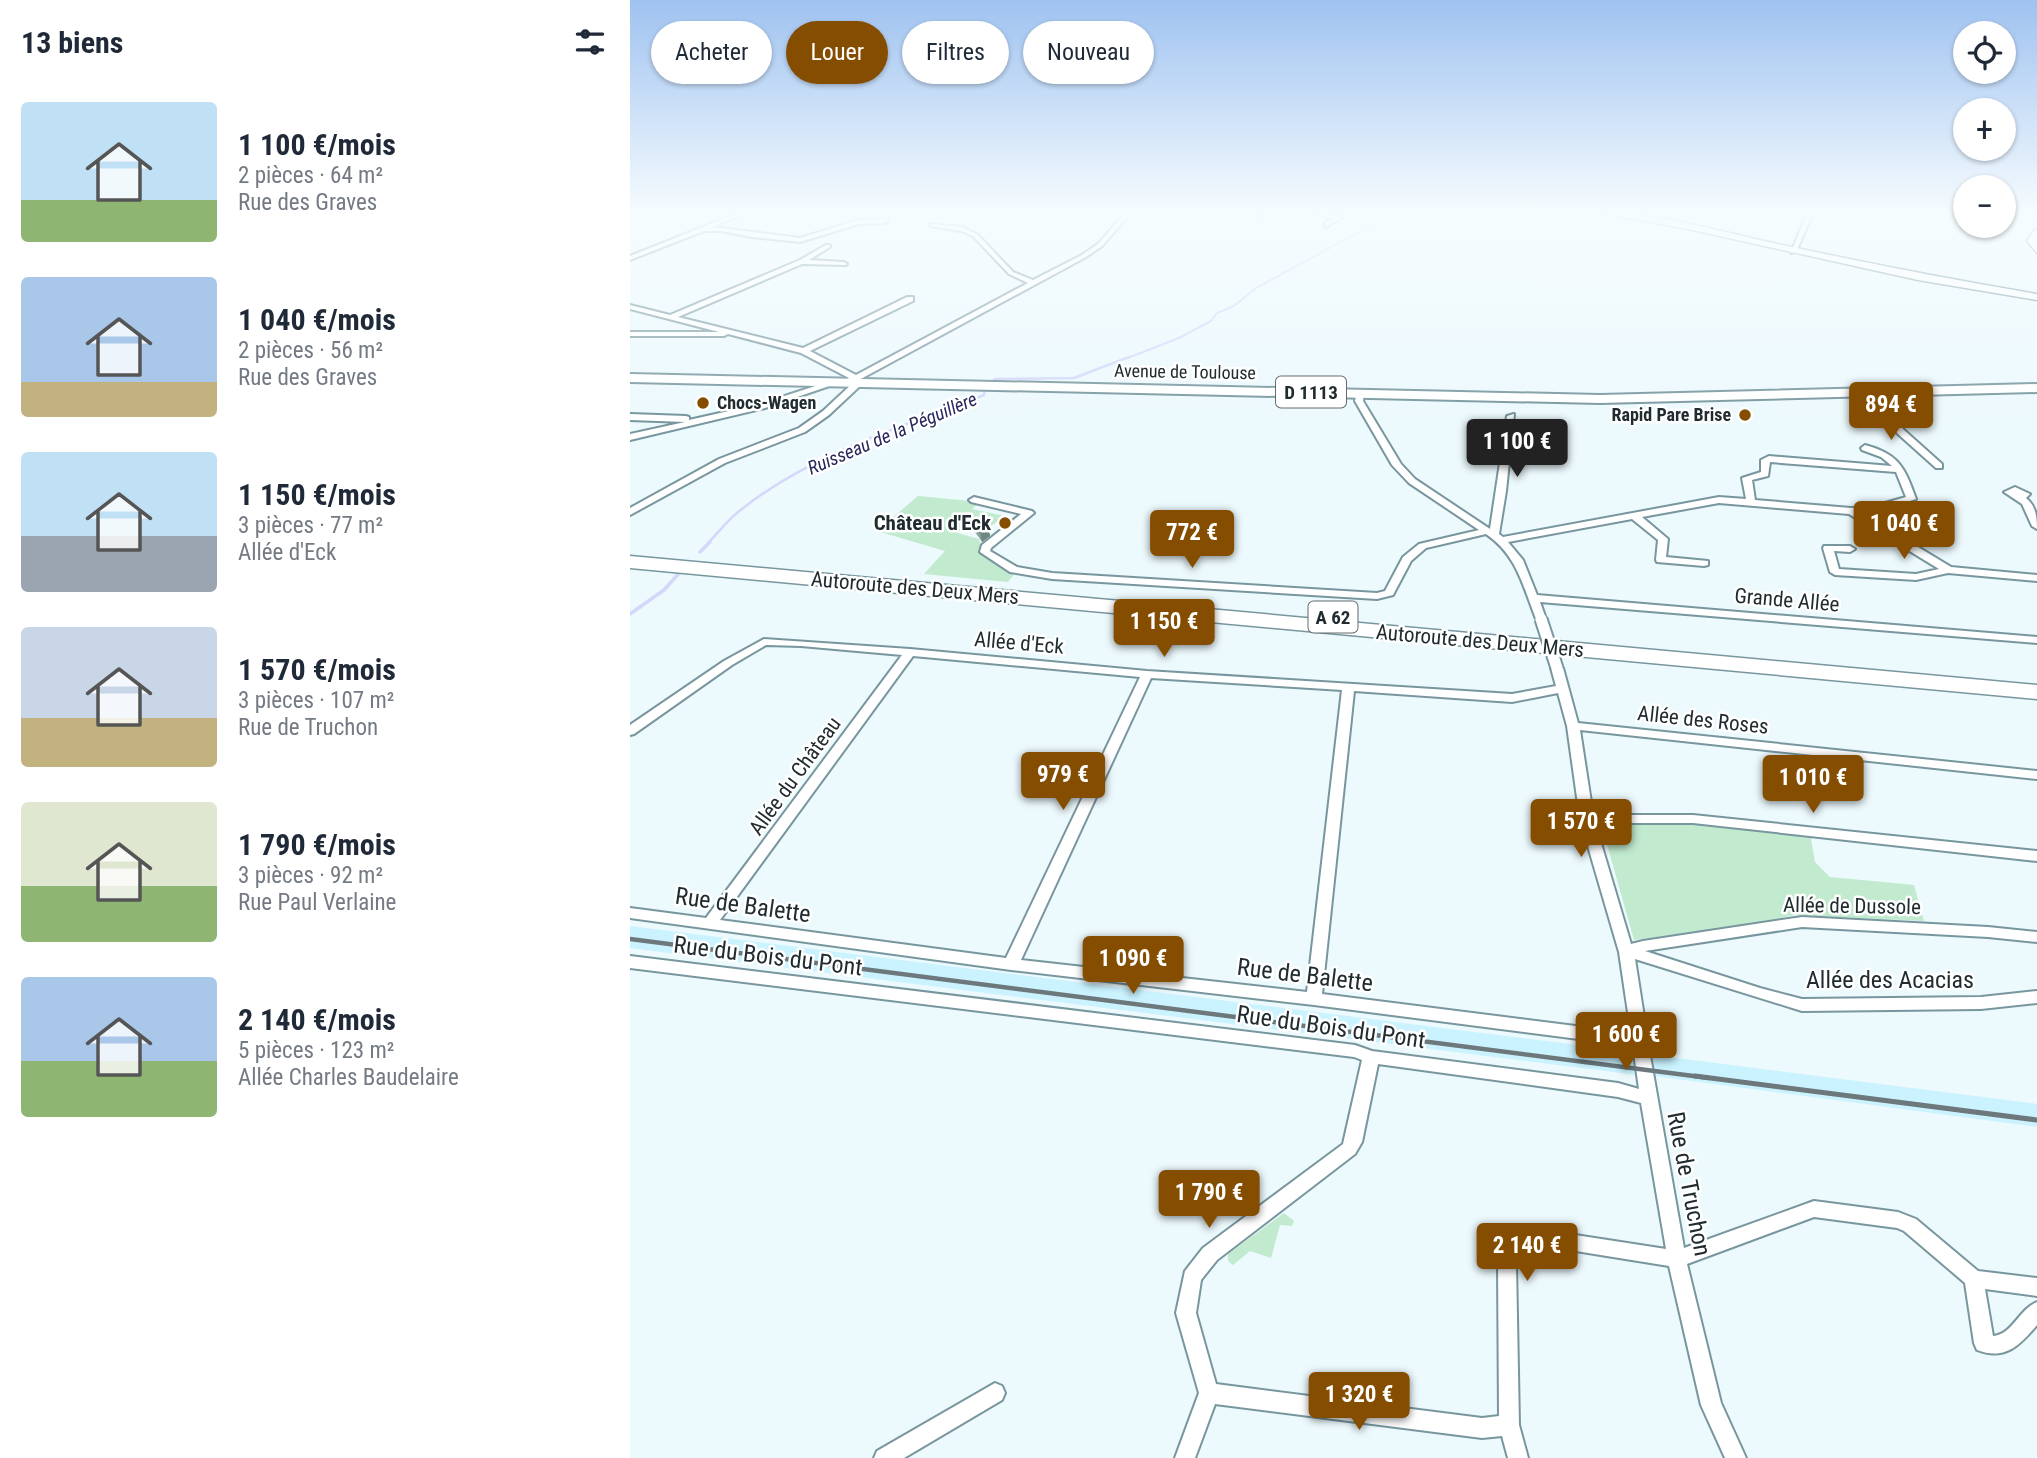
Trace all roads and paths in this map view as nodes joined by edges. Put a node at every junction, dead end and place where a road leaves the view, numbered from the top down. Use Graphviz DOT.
graph roads {
  1 [pos="756,281"];
  2 [pos="1950,281"];
  3 [pos="1031,282"];
  4 [pos="2037,297"];
  5 [pos="910,299"];
  6 [pos="630,307"];
  7 [pos="672,316"];
  8 [pos="734,332"];
  9 [pos="630,334"];
  10 [pos="804,351"];
  11 [pos="630,378"];
  12 [pos="849,381"];
  13 [pos="2035,388"];
  14 [pos="1360,393"];
  15 [pos="1868,394"];
  16 [pos="1511,416"];
  17 [pos="630,417"];
  18 [pos="704,419"];
  19 [pos="630,437"];
  20 [pos="1865,448"];
  21 [pos="1939,466"];
  22 [pos="1901,470"];
  23 [pos="2021,498"];
  24 [pos="974,500"];
  25 [pos="1751,503"];
  26 [pos="1851,511"];
  27 [pos="630,512"];
  28 [pos="1635,516"];
  29 [pos="2037,526"];
  30 [pos="1494,535"];
  31 [pos="1850,548"];
  32 [pos="630,552"];
  33 [pos="630,562"];
  34 [pos="1704,563"];
  35 [pos="1948,570"];
  36 [pos="2037,578"];
  37 [pos="1534,598"];
  38 [pos="1541,619"];
  39 [pos="2037,640"];
  40 [pos="910,652"];
  41 [pos="1147,674"];
  42 [pos="2037,682"];
  43 [pos="1348,688"];
  44 [pos="1564,688"];
  45 [pos="2037,692"];
  46 [pos="1573,726"];
  47 [pos="630,731"];
  48 [pos="2037,775"];
  49 [pos="1587,819"];
  50 [pos="2037,856"];
  51 [pos="630,913"];
  52 [pos="710,923"];
  53 [pos="2037,937"];
  54 [pos="1626,952"];
  55 [pos="630,962"];
  56 [pos="1011,964"];
  57 [pos="2037,996"];
  58 [pos="1314,999"];
  59 [pos="1642,1041"];
  60 [pos="1371,1057"];
  61 [pos="1648,1098"];
  62 [pos="1678,1259"];
  63 [pos="1974,1279"];
  64 [pos="2037,1287"];
  65 [pos="2037,1311"];
  66 [pos="995,1393"];
  67 [pos="1209,1393"];
  68 [pos="1508,1425"];
  69 [pos="884,1458"];
  70 [pos="1185,1458"];
  71 [pos="1518,1458"];
  72 [pos="1736,1458"];
  1 -- 7 [label="street"];
  2 -- 4 [label="street"];
  3 -- 12 [label="street"];
  5 -- 10 [label="street"];
  6 -- 7 [label="street"];
  7 -- 8 [label="street"];
  8 -- 9 [label="street"];
  8 -- 10 [label="street"];
  10 -- 12 [label="street"];
  11 -- 12 [label="main road, Avenue de Toulouse / D 1113"];
  12 -- 14 [label="main road, Avenue de Toulouse / D 1113"];
  12 -- 18 [label="street"];
  12 -- 27 [label="street"];
  13 -- 15 [label="main road, Avenue de Toulouse / D 1113"];
  14 -- 15 [label="main road, Avenue de Toulouse / D 1113"];
  14 -- 30 [label="street"];
  15 -- 21 [label="street"];
  16 -- 30 [label="street"];
  17 -- 18 [label="street"];
  18 -- 19 [label="street"];
  20 -- 22 [label="street"];
  22 -- 25 [label="street"];
  22 -- 26 [label="street"];
  23 -- 29 [label="street"];
  24 -- 30 [label="street"];
  25 -- 26 [label="street"];
  25 -- 28 [label="street"];
  26 -- 35 [label="street"];
  28 -- 30 [label="street"];
  28 -- 34 [label="street"];
  30 -- 37 [label="street"];
  31 -- 35 [label="street"];
  32 -- 42 [label="highway, Autoroute des Deux Mers / A 62"];
  33 -- 45 [label="highway, Autoroute des Deux Mers / A 62"];
  35 -- 36 [label="street"];
  37 -- 38 [label="street"];
  37 -- 39 [label="street, Grande Allée"];
  38 -- 44 [label="street, Rue de Truchon, bridge"];
  40 -- 41 [label="street, Allée d'Eck"];
  40 -- 47 [label="street, Allée d'Eck"];
  40 -- 52 [label="street, Allée du Château"];
  41 -- 43 [label="street, Allée d'Eck"];
  41 -- 56 [label="street"];
  43 -- 44 [label="street, Allée d'Eck"];
  43 -- 58 [label="street"];
  44 -- 46 [label="street, Rue de Truchon"];
  46 -- 48 [label="street, Allée des Roses"];
  46 -- 49 [label="street, Rue de Truchon"];
  49 -- 50 [label="street"];
  49 -- 54 [label="street, Rue de Truchon"];
  51 -- 52 [label="street, Rue de Balette"];
  52 -- 56 [label="street, Rue de Balette"];
  53 -- 54 [label="street, Allée de Dussole"];
  54 -- 57 [label="street, Allée des Acacias"];
  54 -- 59 [label="street, Rue de Truchon"];
  55 -- 60 [label="street, Rue du Bois du Pont"];
  56 -- 58 [label="street, Rue de Balette"];
  58 -- 59 [label="street, Rue de Balette"];
  59 -- 61 [label="street, Rue de Truchon"];
  60 -- 61 [label="street, Rue du Bois du Pont"];
  60 -- 67 [label="street"];
  61 -- 62 [label="street, Rue de Truchon"];
  62 -- 63 [label="street"];
  62 -- 68 [label="street"];
  62 -- 72 [label="street, Rue de Truchon"];
  63 -- 64 [label="street"];
  63 -- 65 [label="street"];
  66 -- 69 [label="street"];
  67 -- 68 [label="street"];
  67 -- 70 [label="street"];
  68 -- 71 [label="street"];
}
